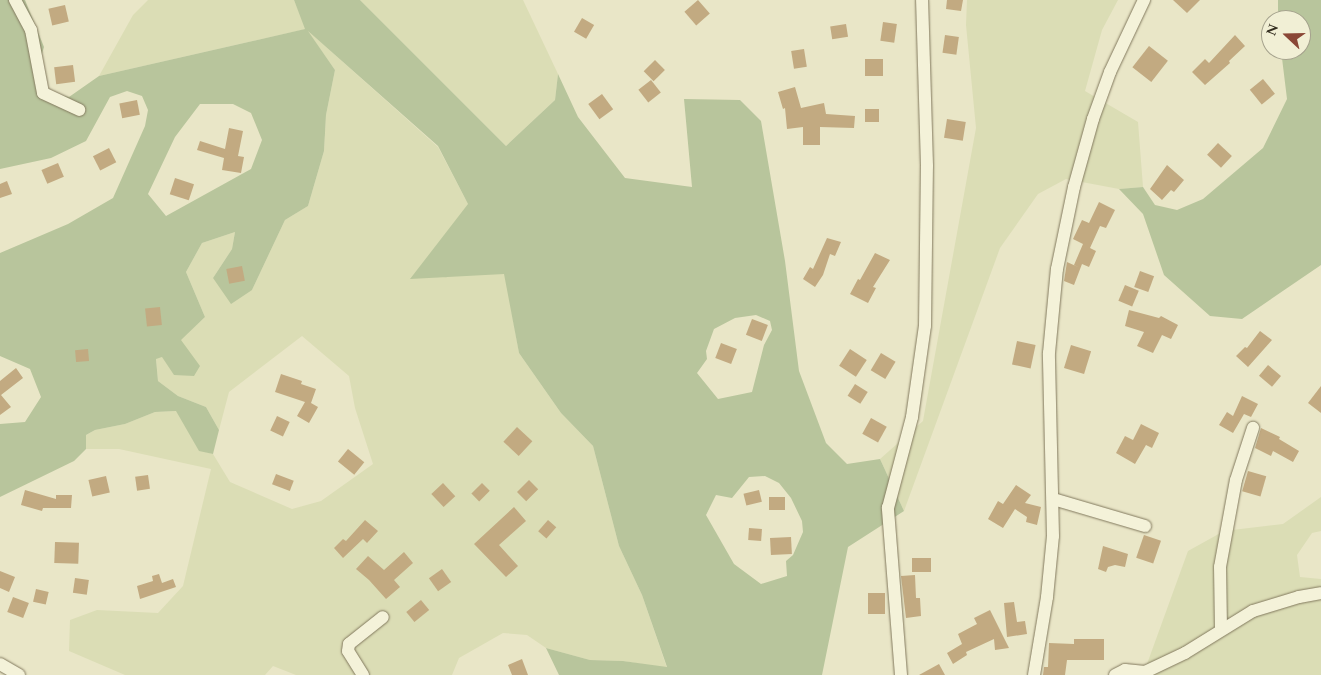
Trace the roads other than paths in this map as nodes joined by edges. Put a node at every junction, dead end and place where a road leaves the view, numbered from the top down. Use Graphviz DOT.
graph roads {
  1 [pos="15,0"];
  2 [pos="922,0"];
  3 [pos="1144,0"];
  4 [pos="79,110"];
  5 [pos="1253,428"];
  6 [pos="1053,499"];
  7 [pos="1145,526"];
  8 [pos="1321,593"];
  9 [pos="383,617"];
  10 [pos="1221,629"];
  11 [pos="0,664"];
  12 [pos="19,675"];
  13 [pos="363,675"];
  14 [pos="901,675"];
  15 [pos="1034,675"];
  16 [pos="1115,675"];
  1 -- 4 [label="street"];
  2 -- 14 [label="street"];
  3 -- 6 [label="street"];
  5 -- 10 [label="street"];
  6 -- 7 [label="street"];
  6 -- 15 [label="street"];
  8 -- 10 [label="street"];
  9 -- 13 [label="street"];
  10 -- 16 [label="street"];
  11 -- 12 [label="street"];
}
